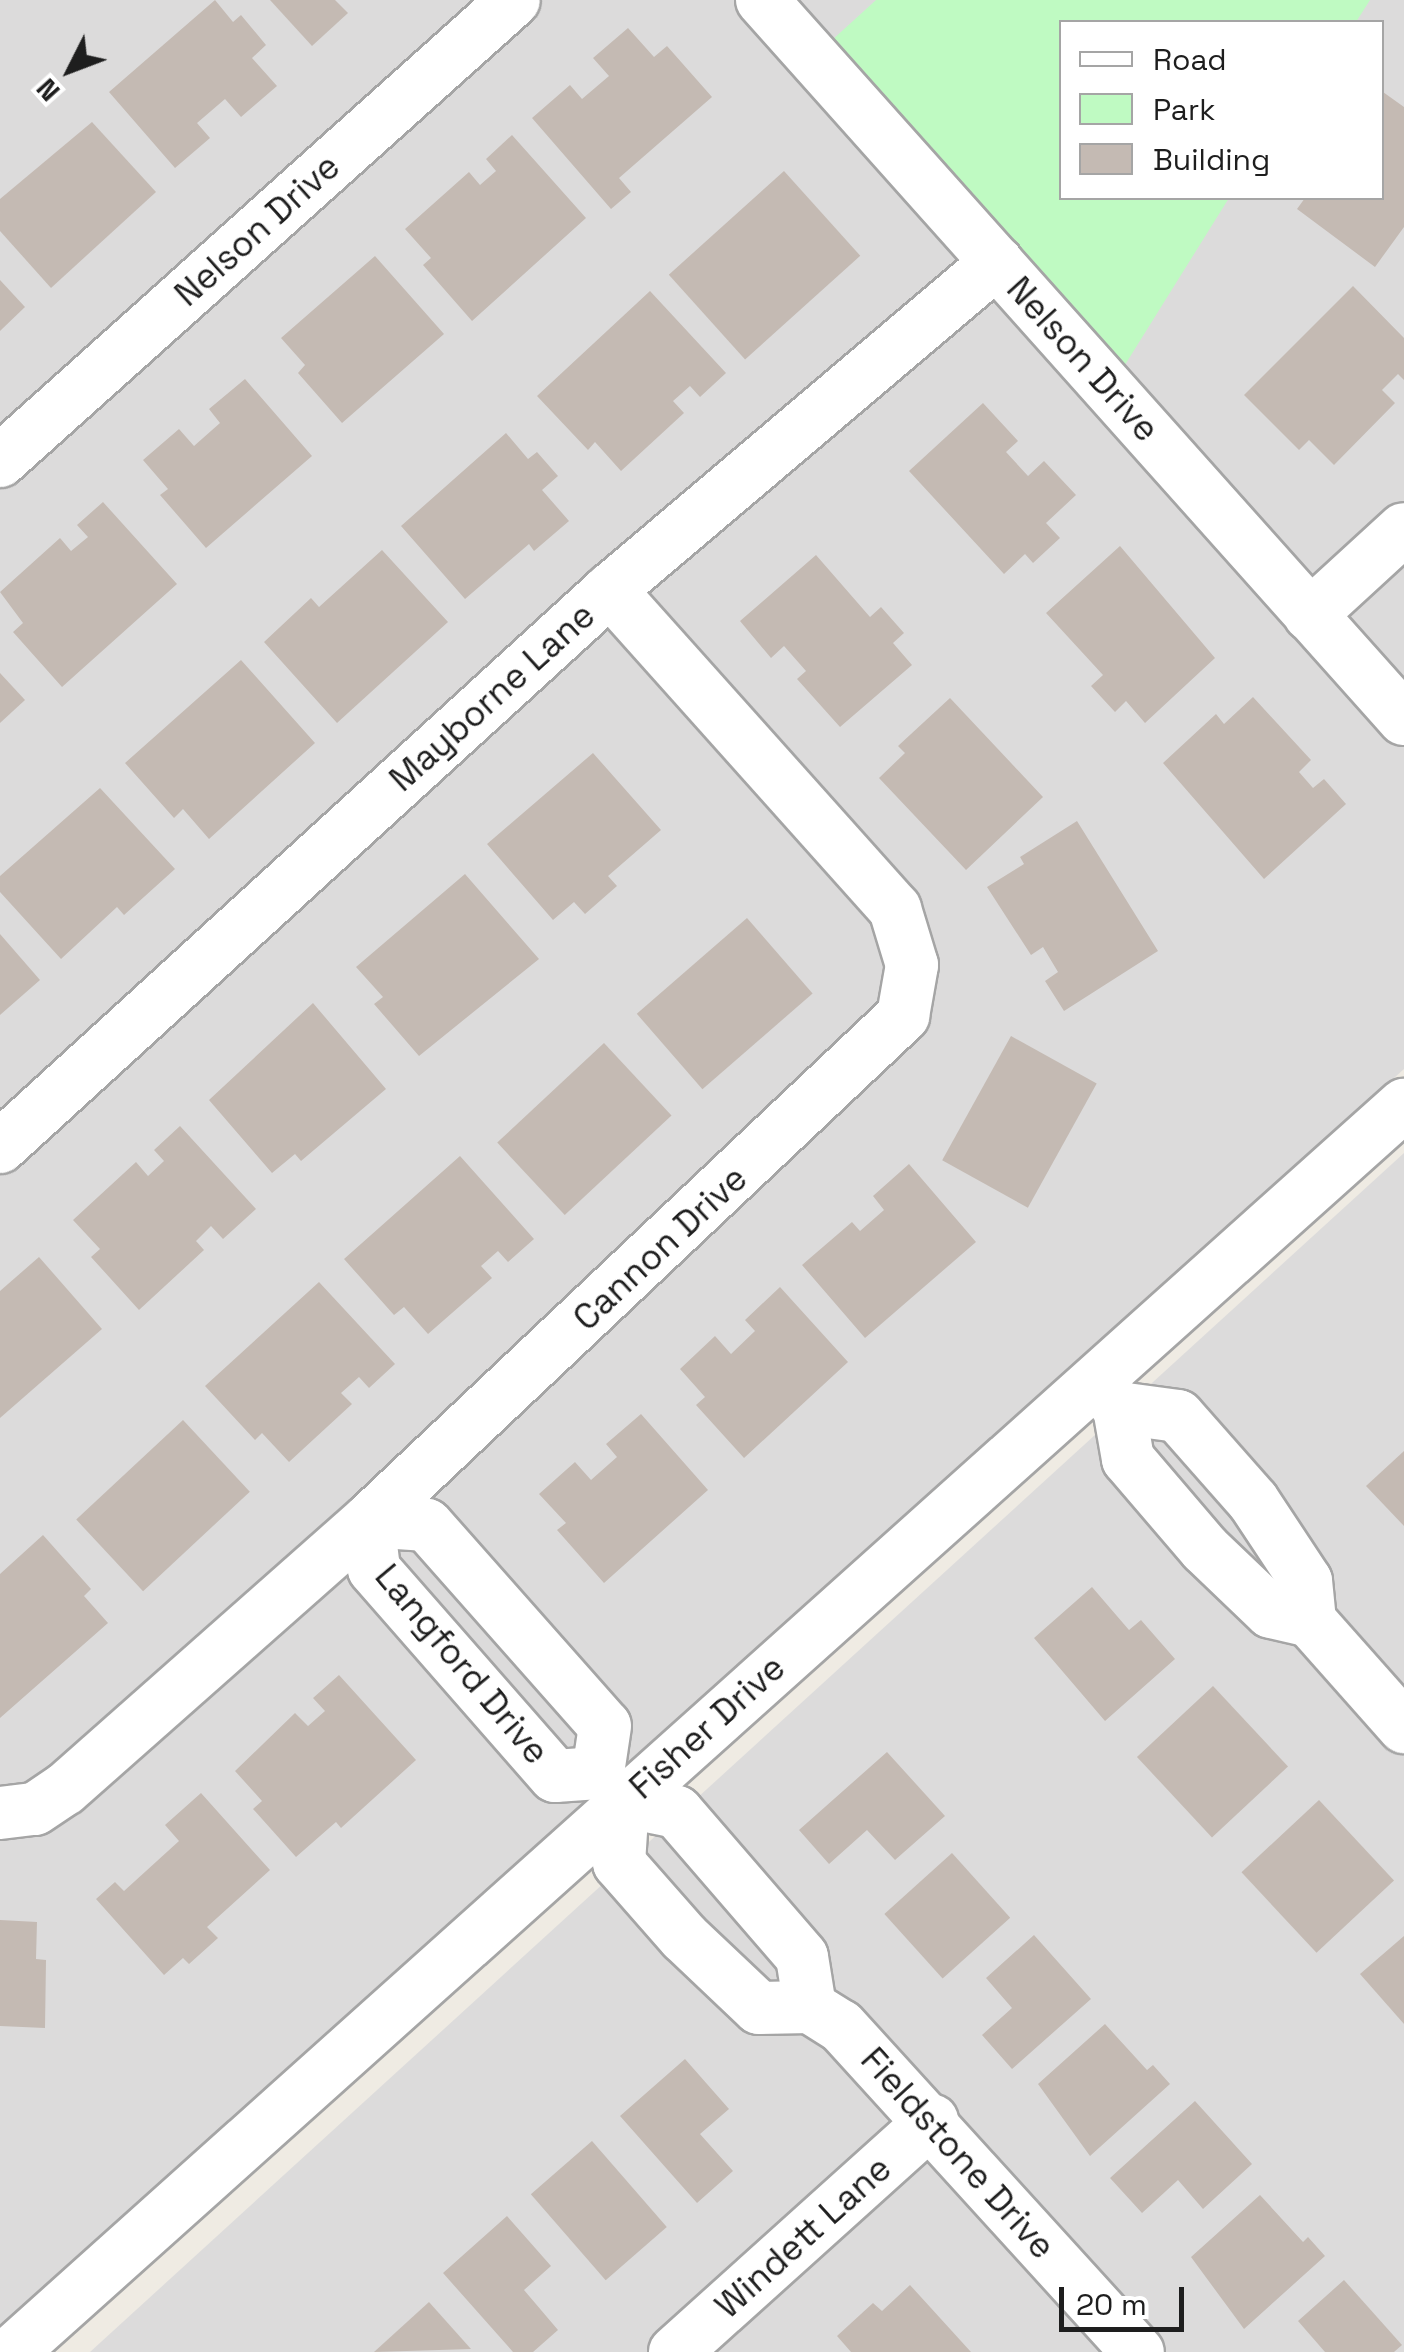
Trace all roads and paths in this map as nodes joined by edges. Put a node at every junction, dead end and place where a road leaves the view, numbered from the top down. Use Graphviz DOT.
graph roads {
  1 [pos="514,0"];
  2 [pos="762,0"];
  3 [pos="997,262"];
  4 [pos="0,461"];
  5 [pos="1404,529"];
  6 [pos="610,590"];
  7 [pos="1310,616"];
  8 [pos="1404,719"];
  9 [pos="1404,1104"];
  10 [pos="0,1147"];
  11 [pos="1108,1395"];
  12 [pos="368,1522"];
  13 [pos="1401,1718"];
  14 [pos="611,1787"];
  15 [pos="0,1813"];
  16 [pos="810,2007"];
  17 [pos="932,2122"];
  18 [pos="12,2352"];
  19 [pos="675,2352"];
  20 [pos="1138,2352"];
  1 -- 4 [label="street, Nelson Drive"];
  2 -- 3 [label="street, Nelson Drive"];
  3 -- 6 [label="street, Mayborne Lane"];
  3 -- 7 [label="street, Nelson Drive"];
  5 -- 7 [label="street"];
  6 -- 10 [label="street, Mayborne Lane"];
  6 -- 12 [label="street, Cannon Drive"];
  7 -- 8 [label="street, Nelson Drive"];
  9 -- 11 [label="street, Fisher Drive"];
  11 -- 13 [label="street"];
  11 -- 14 [label="street, Fisher Drive"];
  12 -- 14 [label="street, Langford Drive"];
  12 -- 14 [label="street, Langford Drive"];
  12 -- 15 [label="street, Cannon Drive"];
  14 -- 16 [label="street"];
  14 -- 16 [label="street"];
  14 -- 18 [label="street, Fisher Drive"];
  16 -- 17 [label="street, Fieldstone Drive"];
  17 -- 19 [label="street, Windett Lane"];
  17 -- 20 [label="street, Fieldstone Drive"];
}
